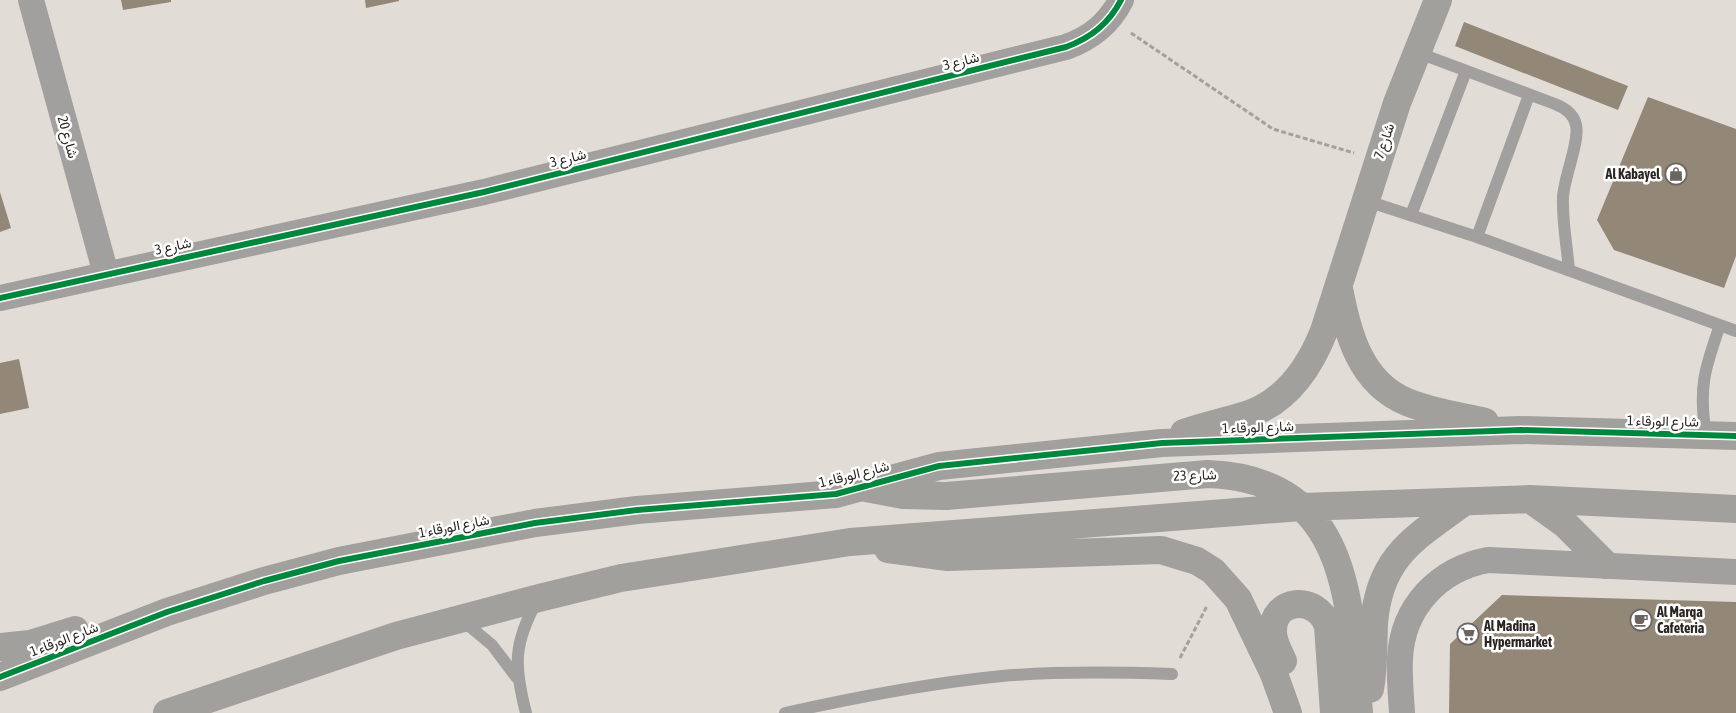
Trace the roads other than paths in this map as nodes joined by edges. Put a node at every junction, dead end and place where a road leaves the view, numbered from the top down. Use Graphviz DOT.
graph roads {
  1 [pos="31,0"];
  2 [pos="1438,0"];
  3 [pos="1111,6"];
  4 [pos="1416,52"];
  5 [pos="1466,71"];
  6 [pos="1529,95"];
  7 [pos="1364,200"];
  8 [pos="1411,216"];
  9 [pos="1477,237"];
  10 [pos="1569,270"];
  11 [pos="106,274"];
  12 [pos="1339,286"];
  13 [pos="0,298"];
  14 [pos="1720,325"];
  15 [pos="1736,331"];
  16 [pos="1521,430"];
  17 [pos="1706,434"];
  18 [pos="1736,436"];
  19 [pos="1162,443"];
  20 [pos="862,488"];
  21 [pos="1530,499"];
  22 [pos="1464,502"];
  23 [pos="1302,507"];
  24 [pos="1736,509"];
  25 [pos="850,542"];
  26 [pos="1606,565"];
  27 [pos="1736,572"];
  28 [pos="539,598"];
  29 [pos="167,612"];
  30 [pos="460,618"];
  31 [pos="0,647"];
  32 [pos="1172,674"];
  33 [pos="0,677"];
  34 [pos="517,678"];
  35 [pos="167,713"];
  36 [pos="526,713"];
  37 [pos="785,713"];
  38 [pos="1288,713"];
  39 [pos="1304,713"];
  40 [pos="1334,713"];
  41 [pos="1359,713"];
  42 [pos="1366,713"];
  43 [pos="1402,713"];
  1 -- 11 [label="street, شارع 20"];
  2 -- 4 [label="street, شارع 7"];
  3 -- 11 [label="street, شارع 3"];
  4 -- 5 [label="lane"];
  4 -- 7 [label="street, شارع 7"];
  5 -- 6 [label="lane"];
  5 -- 8 [label="lane"];
  6 -- 9 [label="lane"];
  6 -- 10 [label="lane"];
  7 -- 8 [label="lane"];
  7 -- 12 [label="street, شارع 7"];
  8 -- 9 [label="lane"];
  9 -- 10 [label="lane"];
  10 -- 14 [label="lane"];
  11 -- 13 [label="street, شارع 3"];
  12 -- 16 [label="street, شارع 7"];
  12 -- 19 [label="street, شارع 7"];
  14 -- 15 [label="lane"];
  14 -- 17 [label="lane"];
  16 -- 17 [label="street, شارع الورقاء 1"];
  16 -- 19 [label="street, شارع الورقاء 1"];
  17 -- 18 [label="street, شارع الورقاء 1"];
  19 -- 20 [label="street, شارع الورقاء 1"];
  20 -- 23 [label="street, شارع 23"];
  20 -- 29 [label="street, شارع الورقاء 1"];
  21 -- 22 [label="street"];
  21 -- 24 [label="street"];
  21 -- 26 [label="street"];
  22 -- 23 [label="street"];
  22 -- 42 [label="street"];
  23 -- 25 [label="street"];
  23 -- 41 [label="street, شارع 23"];
  25 -- 28 [label="street"];
  25 -- 38 [label="street"];
  26 -- 27 [label="street"];
  26 -- 43 [label="street"];
  28 -- 30 [label="street"];
  28 -- 34 [label="lane"];
  29 -- 31 [label="street"];
  29 -- 33 [label="street, شارع الورقاء 1"];
  30 -- 34 [label="lane"];
  30 -- 35 [label="street"];
  32 -- 37 [label="lane"];
  34 -- 36 [label="lane"];
  39 -- 40 [label="street"];
}
